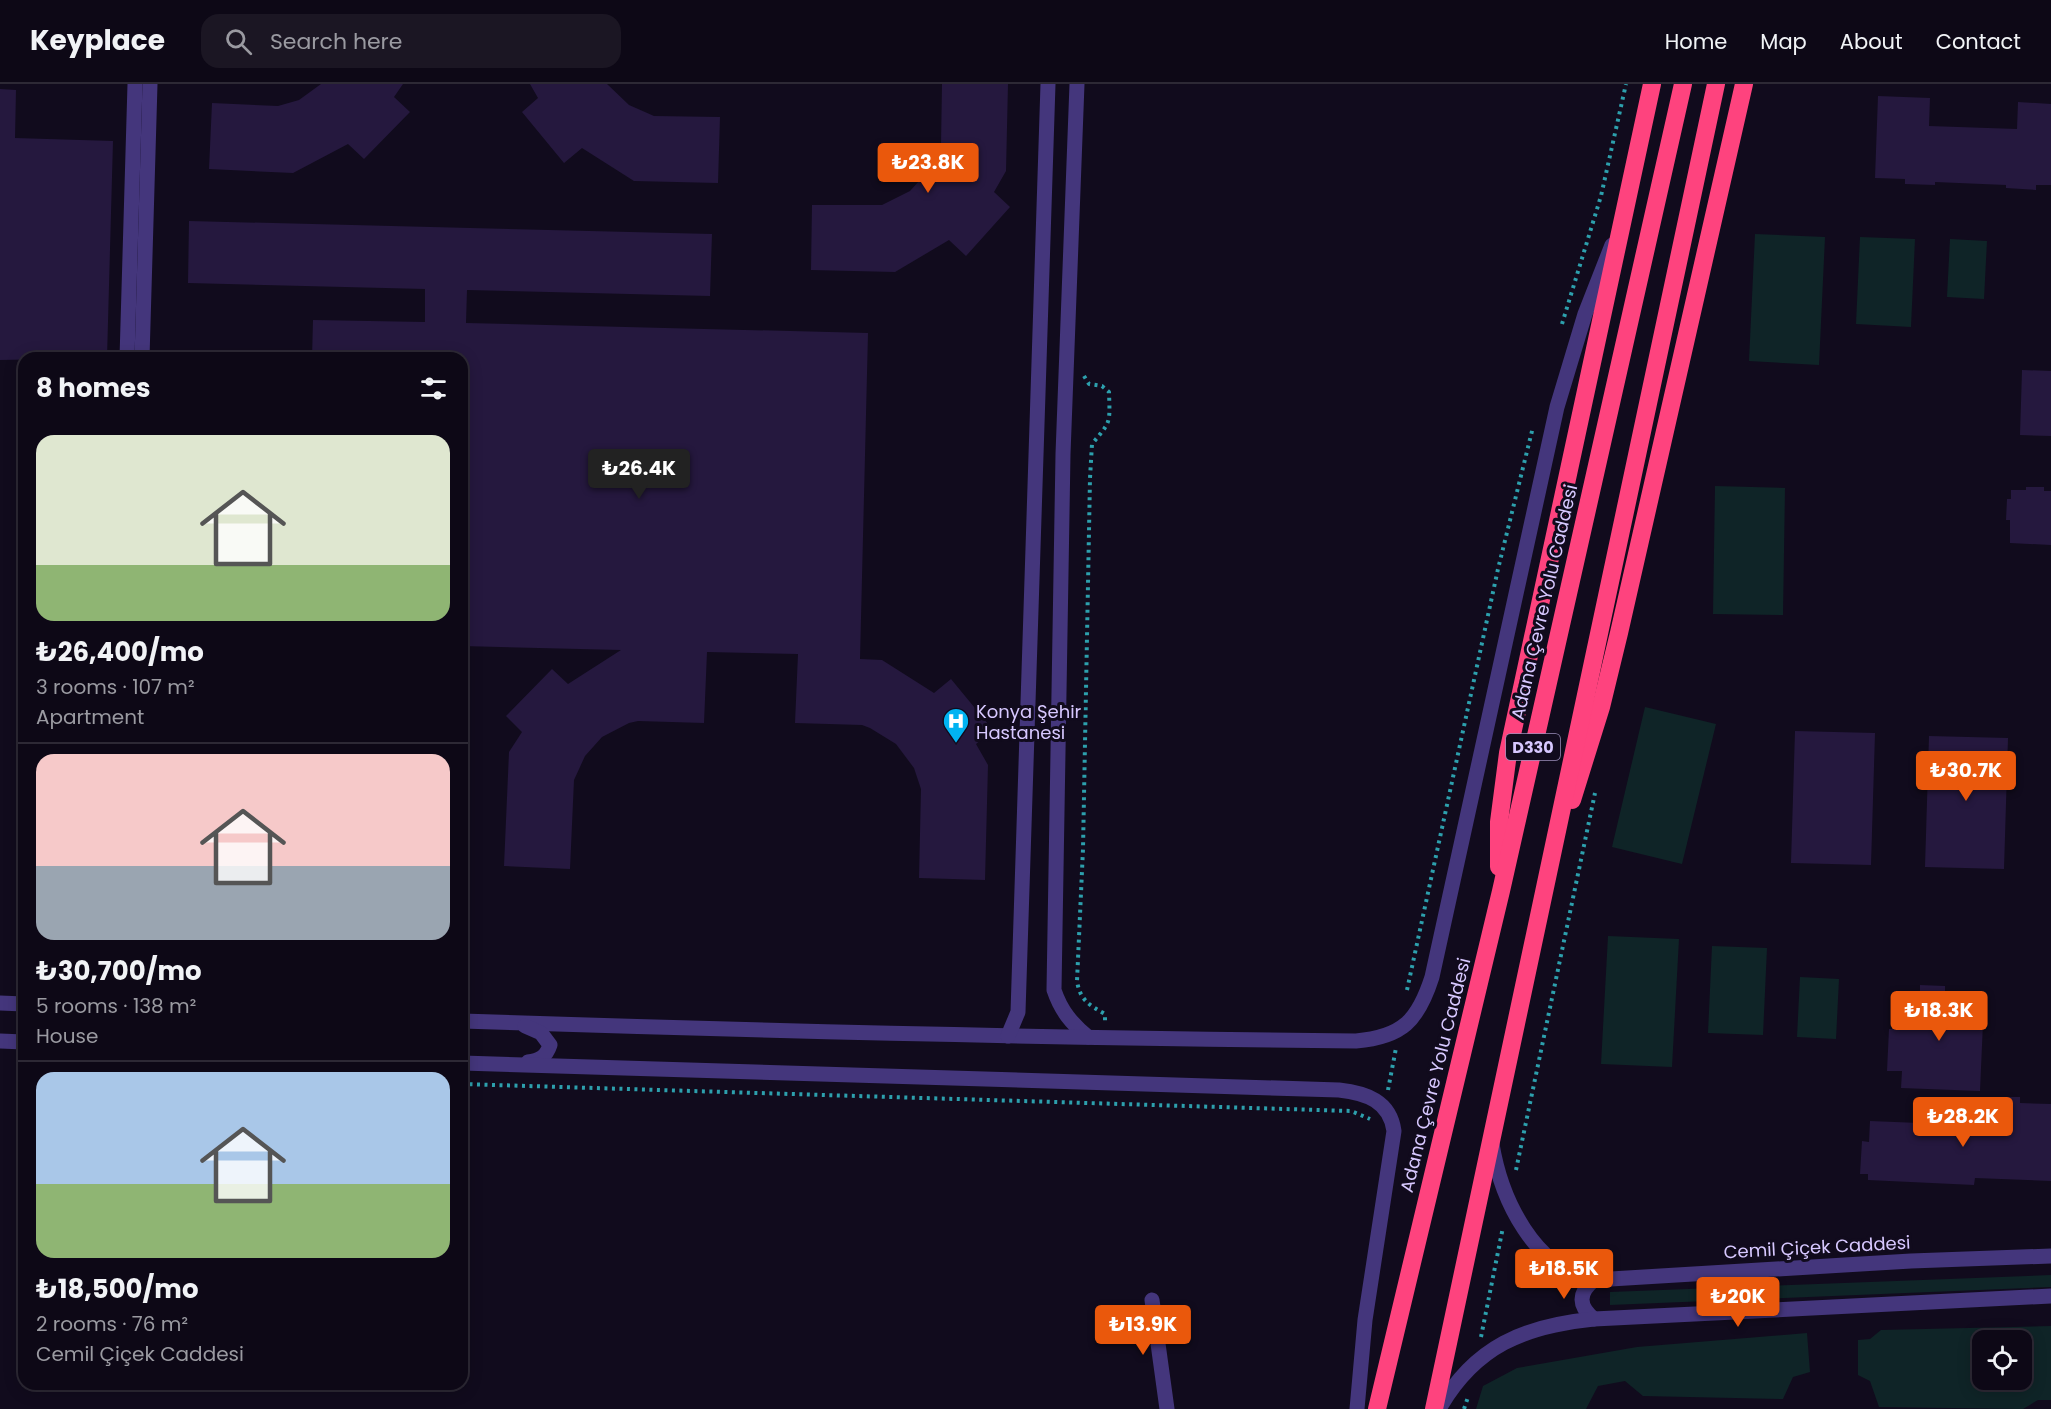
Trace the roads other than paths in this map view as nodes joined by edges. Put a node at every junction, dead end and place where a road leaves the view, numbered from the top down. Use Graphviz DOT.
graph roads {
  1 [pos="135,84"];
  2 [pos="150,84"];
  3 [pos="1048,84"];
  4 [pos="1077,84"];
  5 [pos="1652,84"];
  6 [pos="1683,84"];
  7 [pos="1716,84"];
  8 [pos="1744,84"];
  9 [pos="1621,222"];
  10 [pos="127,352"];
  11 [pos="142,352"];
  12 [pos="1548,863"];
  13 [pos="1501,891"];
  14 [pos="0,1003"];
  15 [pos="18,1004"];
  16 [pos="468,1021"];
  17 [pos="518,1023"];
  18 [pos="1008,1036"];
  19 [pos="1088,1037"];
  20 [pos="0,1041"];
  21 [pos="18,1042"];
  22 [pos="468,1063"];
  23 [pos="513,1065"];
  24 [pos="1491,1136"];
  25 [pos="2051,1256"];
  26 [pos="1594,1280"];
  27 [pos="2051,1296"];
  28 [pos="1152,1300"];
  29 [pos="1594,1319"];
  30 [pos="1167,1409"];
  31 [pos="1357,1409"];
  32 [pos="1377,1409"];
  33 [pos="1434,1409"];
  34 [pos="1439,1409"];
  1 -- 10 [label="street"];
  2 -- 11 [label="street"];
  3 -- 18 [label="street"];
  4 -- 19 [label="street"];
  5 -- 9 [label="highway"];
  6 -- 13 [label="highway, Adana Çevre Yolu Caddesi / D330"];
  7 -- 12 [label="highway, D330"];
  8 -- 12 [label="highway"];
  9 -- 13 [label="highway"];
  9 -- 19 [label="street"];
  12 -- 24 [label="highway, D330"];
  13 -- 32 [label="highway, Adana Çevre Yolu Caddesi / D330"];
  14 -- 15 [label="street"];
  16 -- 17 [label="street"];
  17 -- 18 [label="street"];
  17 -- 23 [label="street"];
  18 -- 19 [label="street"];
  20 -- 21 [label="street"];
  22 -- 23 [label="street"];
  23 -- 31 [label="street"];
  24 -- 26 [label="street, Cemil Çiçek Caddesi"];
  24 -- 33 [label="highway, D330"];
  25 -- 26 [label="street, Cemil Çiçek Caddesi"];
  26 -- 29 [label="street"];
  27 -- 29 [label="street"];
  28 -- 30 [label="street"];
  29 -- 34 [label="street"];
}
